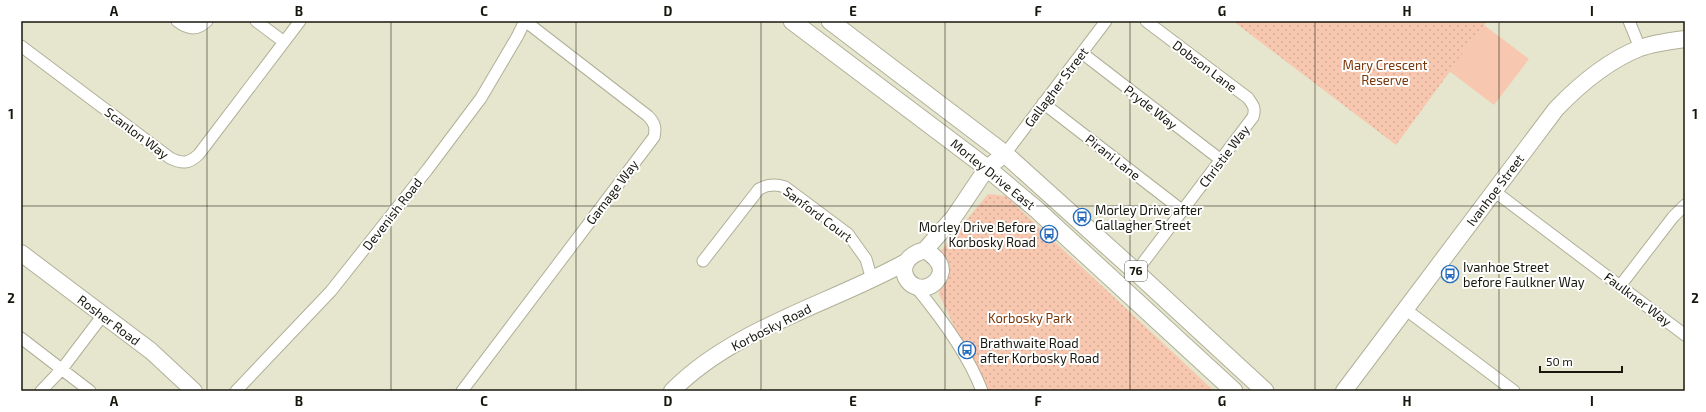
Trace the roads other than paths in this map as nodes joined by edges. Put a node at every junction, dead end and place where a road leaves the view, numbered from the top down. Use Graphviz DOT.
graph roads {
  1 [pos="177,21"];
  2 [pos="207,21"];
  3 [pos="256,21"];
  4 [pos="300,21"];
  5 [pos="525,21"];
  6 [pos="792,21"];
  7 [pos="830,21"];
  8 [pos="1106,21"];
  9 [pos="1146,21"];
  10 [pos="1629,21"];
  11 [pos="1685,40"];
  12 [pos="284,42"];
  13 [pos="21,46"];
  14 [pos="1640,48"];
  15 [pos="1082,53"];
  16 [pos="1043,103"];
  17 [pos="1253,117"];
  18 [pos="1005,154"];
  19 [pos="1221,160"];
  20 [pos="992,171"];
  21 [pos="1494,191"];
  22 [pos="1685,205"];
  23 [pos="1182,211"];
  24 [pos="21,253"];
  25 [pos="930,253"];
  26 [pos="702,261"];
  27 [pos="906,262"];
  28 [pos="1136,272"];
  29 [pos="875,279"];
  30 [pos="912,285"];
  31 [pos="931,286"];
  32 [pos="1620,286"];
  33 [pos="933,308"];
  34 [pos="1405,309"];
  35 [pos="103,315"];
  36 [pos="1685,335"];
  37 [pos="21,338"];
  38 [pos="62,369"];
  39 [pos="41,391"];
  40 [pos="90,391"];
  41 [pos="194,391"];
  42 [pos="236,391"];
  43 [pos="462,391"];
  44 [pos="672,391"];
  45 [pos="982,391"];
  46 [pos="1234,391"];
  47 [pos="1265,391"];
  48 [pos="1344,391"];
  49 [pos="1514,391"];
  1 -- 2 [label="street"];
  3 -- 12 [label="street"];
  4 -- 12 [label="street, Scanlon Way"];
  5 -- 42 [label="street, Devenish Road"];
  5 -- 43 [label="street, Gamage Way"];
  6 -- 20 [label="main road, Morley Drive East / 76"];
  7 -- 18 [label="main road, Morley Drive East / 76"];
  8 -- 15 [label="street, Gallagher Street"];
  9 -- 17 [label="street, Dobson Lane"];
  10 -- 14 [label="street"];
  11 -- 14 [label="street, Ivanhoe Street"];
  12 -- 13 [label="street, Scanlon Way"];
  14 -- 21 [label="street, Ivanhoe Street"];
  15 -- 16 [label="street, Gallagher Street"];
  15 -- 19 [label="street, Pryde Way"];
  16 -- 18 [label="street, Gallagher Street"];
  16 -- 23 [label="street, Pirani Lane"];
  17 -- 19 [label="street, Christie Way"];
  18 -- 20 [label="street"];
  18 -- 28 [label="main road, Morley Drive East / 76"];
  19 -- 23 [label="street, Christie Way"];
  20 -- 25 [label="street"];
  20 -- 46 [label="main road, Morley Drive East / 76"];
  21 -- 32 [label="street, Faulkner Way"];
  21 -- 34 [label="street, Ivanhoe Street"];
  22 -- 32 [label="street"];
  23 -- 28 [label="street, Christie Way"];
  24 -- 35 [label="street, Rosher Road"];
  25 -- 27 [label="street"];
  25 -- 31 [label="street"];
  26 -- 29 [label="street, Sanford Court"];
  27 -- 29 [label="street, Korbosky Road"];
  27 -- 30 [label="street"];
  28 -- 47 [label="main road, Morley Drive East / 76"];
  29 -- 30 [label="street"];
  29 -- 44 [label="street, Korbosky Road"];
  30 -- 31 [label="street"];
  30 -- 33 [label="street"];
  31 -- 33 [label="street"];
  32 -- 36 [label="street, Faulkner Way"];
  33 -- 45 [label="street"];
  34 -- 48 [label="street, Ivanhoe Street"];
  34 -- 49 [label="street"];
  35 -- 38 [label="street"];
  35 -- 41 [label="street, Rosher Road"];
  37 -- 38 [label="street"];
  38 -- 39 [label="street"];
  38 -- 40 [label="street"];
}
